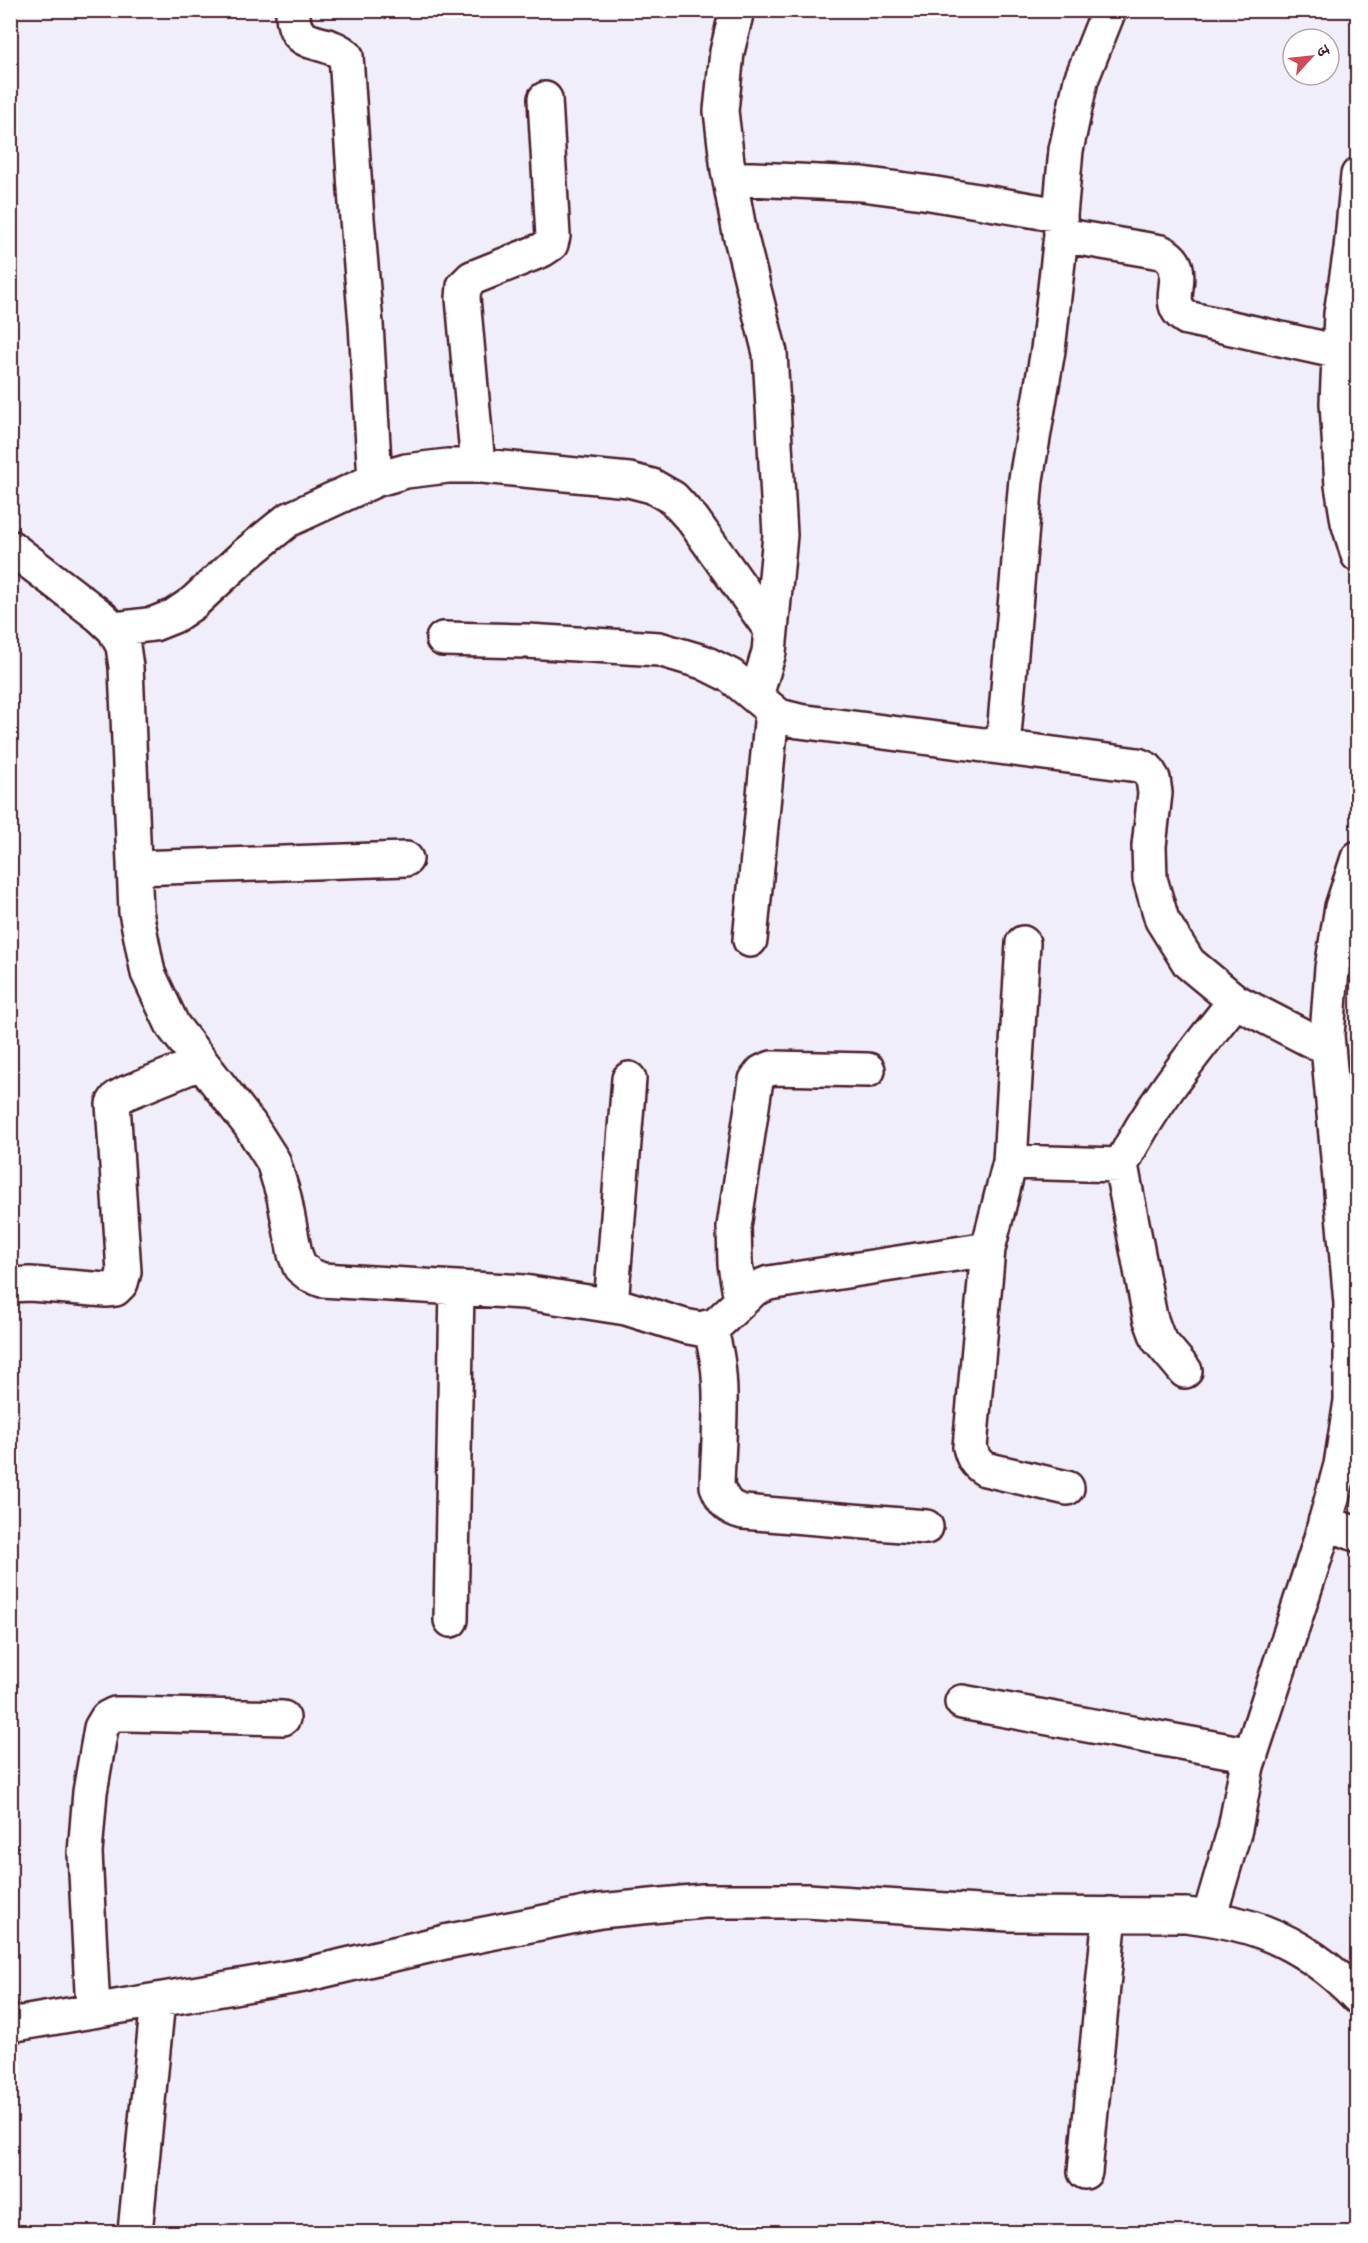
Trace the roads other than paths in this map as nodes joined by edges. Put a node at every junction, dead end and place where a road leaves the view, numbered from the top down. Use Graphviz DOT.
graph roads {
  1 [pos="293,10"];
  2 [pos="737,10"];
  3 [pos="1109,10"];
  4 [pos="545,99"];
  5 [pos="1358,175"];
  6 [pos="730,178"];
  7 [pos="1060,225"];
  8 [pos="1344,369"];
  9 [pos="1349,465"];
  10 [pos="478,466"];
  11 [pos="375,480"];
  12 [pos="10,547"];
  13 [pos="1358,555"];
  14 [pos="114,629"];
  15 [pos="771,630"];
  16 [pos="444,639"];
  17 [pos="764,704"];
  18 [pos="1003,747"];
  19 [pos="1358,858"];
  20 [pos="406,859"];
  21 [pos="135,868"];
  22 [pos="750,940"];
  23 [pos="1023,943"];
  24 [pos="1344,980"];
  25 [pos="1235,1001"];
  26 [pos="1328,1049"];
  27 [pos="200,1063"];
  28 [pos="868,1070"];
  29 [pos="629,1079"];
  30 [pos="1010,1162"];
  31 [pos="1121,1165"];
  32 [pos="988,1249"];
  33 [pos="10,1285"];
  34 [pos="457,1288"];
  35 [pos="741,1301"];
  36 [pos="611,1305"];
  37 [pos="709,1327"];
  38 [pos="1185,1371"];
  39 [pos="1067,1488"];
  40 [pos="1325,1522"];
  41 [pos="926,1527"];
  42 [pos="1358,1535"];
  43 [pos="451,1620"];
  44 [pos="962,1702"];
  45 [pos="283,1718"];
  46 [pos="1251,1755"];
  47 [pos="1110,1914"];
  48 [pos="1209,1918"];
  49 [pos="1358,1997"];
  50 [pos="158,2000"];
  51 [pos="93,2011"];
  52 [pos="10,2025"];
  53 [pos="1085,2172"];
  54 [pos="135,2232"];
  1 -- 11 [label="street"];
  2 -- 6 [label="street"];
  3 -- 7 [label="street"];
  4 -- 10 [label="street"];
  5 -- 8 [label="street"];
  6 -- 7 [label="street"];
  6 -- 15 [label="street"];
  7 -- 8 [label="street"];
  7 -- 18 [label="street"];
  8 -- 9 [label="street"];
  9 -- 13 [label="street"];
  10 -- 11 [label="street"];
  10 -- 15 [label="street"];
  11 -- 14 [label="street"];
  12 -- 14 [label="street"];
  14 -- 21 [label="street"];
  15 -- 17 [label="street"];
  16 -- 17 [label="street"];
  17 -- 18 [label="street"];
  17 -- 22 [label="street"];
  18 -- 25 [label="street"];
  19 -- 24 [label="street"];
  20 -- 21 [label="street"];
  21 -- 27 [label="street"];
  23 -- 30 [label="street"];
  24 -- 26 [label="street"];
  25 -- 26 [label="street"];
  25 -- 31 [label="street"];
  26 -- 40 [label="street"];
  27 -- 33 [label="street"];
  27 -- 34 [label="street"];
  28 -- 35 [label="street"];
  29 -- 36 [label="street"];
  30 -- 31 [label="street"];
  30 -- 32 [label="street"];
  31 -- 38 [label="street"];
  32 -- 35 [label="street"];
  32 -- 39 [label="street"];
  34 -- 36 [label="street"];
  34 -- 43 [label="street"];
  35 -- 37 [label="street"];
  36 -- 37 [label="street"];
  37 -- 41 [label="street"];
  40 -- 42 [label="street"];
  40 -- 46 [label="street"];
  44 -- 46 [label="street"];
  45 -- 51 [label="street"];
  46 -- 48 [label="street"];
  47 -- 48 [label="street"];
  47 -- 50 [label="street"];
  47 -- 53 [label="street"];
  48 -- 49 [label="street"];
  50 -- 51 [label="street"];
  50 -- 54 [label="street"];
  51 -- 52 [label="street"];
}
